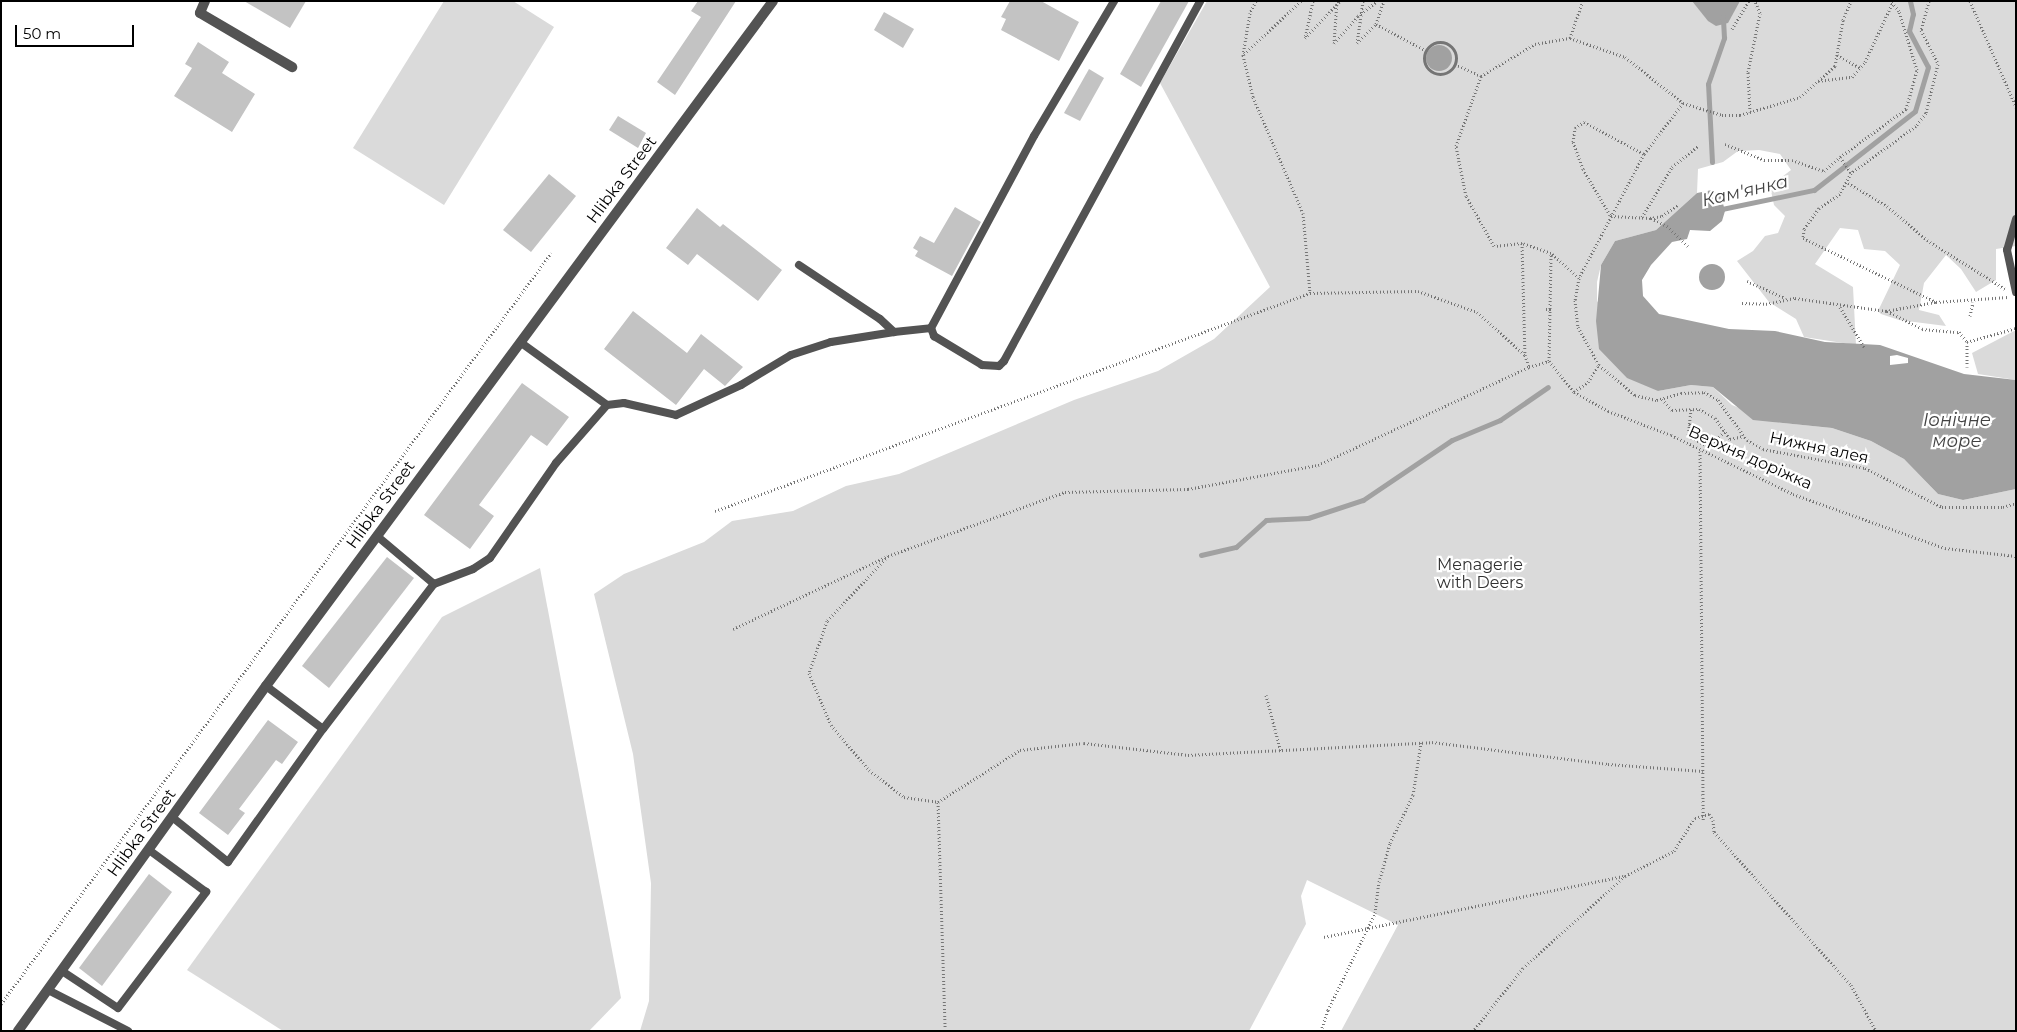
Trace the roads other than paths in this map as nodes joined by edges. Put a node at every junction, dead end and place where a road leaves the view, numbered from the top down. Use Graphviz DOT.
graph roads {
  1 [pos="206,1"];
  2 [pos="773,1"];
  3 [pos="1114,1"];
  4 [pos="1200,1"];
  5 [pos="292,67"];
  6 [pos="2016,219"];
  7 [pos="799,265"];
  8 [pos="2016,294"];
  9 [pos="931,328"];
  10 [pos="894,332"];
  11 [pos="520,342"];
  12 [pos="606,405"];
  13 [pos="377,536"];
  14 [pos="434,584"];
  15 [pos="266,686"];
  16 [pos="323,729"];
  17 [pos="172,818"];
  18 [pos="149,850"];
  19 [pos="62,971"];
  20 [pos="48,990"];
  21 [pos="18,1031"];
  22 [pos="128,1031"];
  1 -- 5 [label="street"];
  2 -- 11 [label="street, Hlibka Street"];
  3 -- 9 [label="lane"];
  4 -- 9 [label="lane"];
  6 -- 8 [label="lane"];
  7 -- 10 [label="lane"];
  9 -- 10 [label="lane"];
  10 -- 12 [label="lane"];
  11 -- 12 [label="lane"];
  11 -- 13 [label="street, Hlibka Street"];
  12 -- 14 [label="lane"];
  13 -- 14 [label="lane"];
  13 -- 15 [label="street, Hlibka Street"];
  14 -- 16 [label="lane"];
  15 -- 16 [label="lane"];
  15 -- 17 [label="street, Hlibka Street"];
  16 -- 17 [label="lane"];
  17 -- 18 [label="street, Hlibka Street"];
  18 -- 19 [label="street, Hlibka Street"];
  18 -- 19 [label="lane"];
  19 -- 20 [label="street, Hlibka Street"];
  20 -- 21 [label="street, Hlibka Street"];
  20 -- 22 [label="lane"];
}
